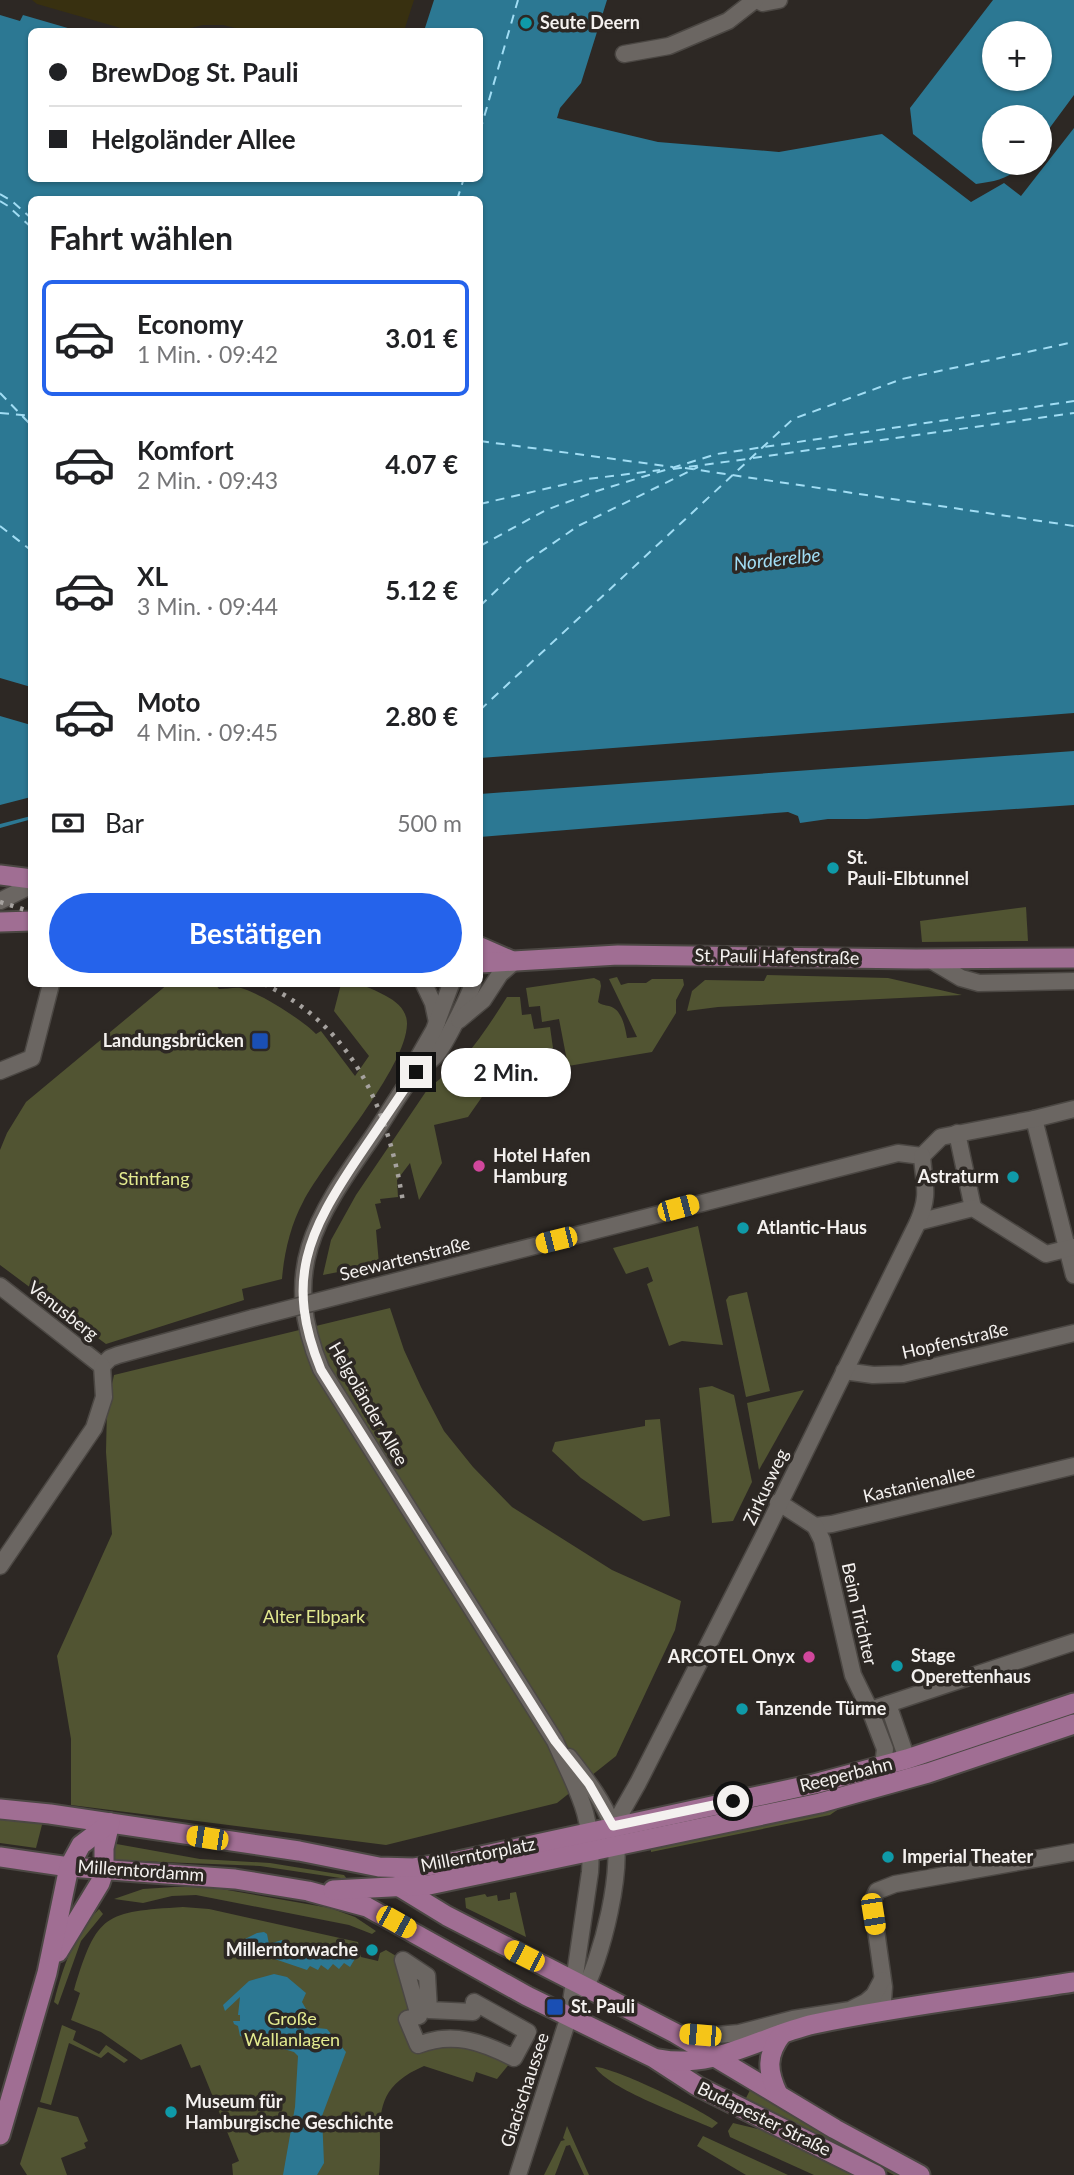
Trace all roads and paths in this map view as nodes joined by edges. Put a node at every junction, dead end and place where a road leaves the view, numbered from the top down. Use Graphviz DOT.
graph roads {
  1 [pos="756,0"];
  2 [pos="779,0"];
  3 [pos="624,54"];
  4 [pos="0,874"];
  5 [pos="28,878"];
  6 [pos="28,886"];
  7 [pos="0,901"];
  8 [pos="28,921"];
  9 [pos="0,922"];
  10 [pos="483,955"];
  11 [pos="1074,958"];
  12 [pos="929,959"];
  13 [pos="975,959"];
  14 [pos="514,962"];
  15 [pos="1074,981"];
  16 [pos="997,982"];
  17 [pos="50,987"];
  18 [pos="425,987"];
  19 [pos="451,987"];
  20 [pos="471,987"];
  21 [pos="444,1024"];
  22 [pos="0,1071"];
  23 [pos="1074,1109"];
  24 [pos="1034,1119"];
  25 [pos="957,1133"];
  26 [pos="922,1156"];
  27 [pos="973,1208"];
  28 [pos="918,1222"];
  29 [pos="1071,1248"];
  30 [pos="1074,1275"];
  31 [pos="0,1286"];
  32 [pos="1074,1333"];
  33 [pos="102,1366"];
  34 [pos="844,1371"];
  35 [pos="1074,1466"];
  36 [pos="778,1502"];
  37 [pos="815,1526"];
  38 [pos="0,1566"];
  39 [pos="1074,1642"];
  40 [pos="1074,1703"];
  41 [pos="888,1704"];
  42 [pos="870,1710"];
  43 [pos="1074,1724"];
  44 [pos="555,1741"];
  45 [pos="907,1759"];
  46 [pos="883,1766"];
  47 [pos="0,1809"];
  48 [pos="110,1823"];
  49 [pos="615,1836"];
  50 [pos="591,1842"];
  51 [pos="1074,1852"];
  52 [pos="0,1857"];
  53 [pos="354,1863"];
  54 [pos="69,1867"];
  55 [pos="104,1871"];
  56 [pos="401,1888"];
  57 [pos="308,1891"];
  58 [pos="47,1973"];
  59 [pos="883,1977"];
  60 [pos="1074,1982"];
  61 [pos="580,1984"];
  62 [pos="876,2013"];
  63 [pos="569,2016"];
  64 [pos="675,2033"];
  65 [pos="782,2034"];
  66 [pos="716,2057"];
  67 [pos="514,2058"];
  68 [pos="654,2058"];
  69 [pos="778,2094"];
  70 [pos="0,2135"];
  71 [pos="517,2175"];
  72 [pos="876,2175"];
  73 [pos="920,2175"];
  1 -- 2 [label="street"];
  1 -- 3 [label="street"];
  4 -- 5 [label="main road"];
  6 -- 7 [label="street"];
  8 -- 9 [label="main road"];
  10 -- 14 [label="main road"];
  11 -- 13 [label="main road, St. Pauli Hafenstraße"];
  12 -- 13 [label="main road, St. Pauli Hafenstraße"];
  12 -- 14 [label="main road, St. Pauli Hafenstraße"];
  12 -- 16 [label="street"];
  13 -- 16 [label="street"];
  14 -- 21 [label="street, Helgoländer Allee"];
  15 -- 16 [label="street"];
  17 -- 22 [label="street"];
  18 -- 21 [label="street"];
  19 -- 21 [label="street, Helgoländer Allee"];
  20 -- 21 [label="street, Helgoländer Allee"];
  21 -- 44 [label="street, Helgoländer Allee"];
  23 -- 24 [label="street"];
  24 -- 25 [label="street"];
  24 -- 29 [label="street"];
  25 -- 26 [label="street"];
  25 -- 27 [label="street"];
  26 -- 28 [label="street, Zirkusweg"];
  26 -- 33 [label="street, Seewartenstraße, bridge"];
  27 -- 28 [label="street"];
  27 -- 29 [label="street"];
  28 -- 34 [label="street, Zirkusweg"];
  29 -- 30 [label="street"];
  31 -- 33 [label="street, Venusberg"];
  32 -- 34 [label="street, Hopfenstraße"];
  33 -- 38 [label="street"];
  34 -- 36 [label="street, Zirkusweg"];
  35 -- 37 [label="street, Kastanienallee"];
  36 -- 37 [label="street"];
  36 -- 49 [label="street, Zirkusweg"];
  37 -- 42 [label="street, Beim Trichter"];
  39 -- 41 [label="street"];
  40 -- 45 [label="main road, Reeperbahn"];
  41 -- 42 [label="street"];
  41 -- 45 [label="street"];
  42 -- 46 [label="street, Beim Trichter"];
  43 -- 49 [label="main road, Reeperbahn"];
  44 -- 49 [label="street, Helgoländer Allee"];
  44 -- 50 [label="street, Helgoländer Allee"];
  45 -- 46 [label="main road, Reeperbahn"];
  46 -- 49 [label="main road, Reeperbahn"];
  47 -- 48 [label="main road"];
  48 -- 53 [label="main road"];
  48 -- 54 [label="main road, Millerntordamm"];
  48 -- 55 [label="main road"];
  49 -- 50 [label="main road, Millerntorplatz"];
  49 -- 61 [label="street"];
  50 -- 53 [label="main road, Millerntorplatz"];
  50 -- 56 [label="main road, Millerntorplatz"];
  50 -- 61 [label="street"];
  51 -- 59 [label="street"];
  52 -- 54 [label="main road"];
  53 -- 56 [label="main road, Millerntorplatz"];
  54 -- 55 [label="main road, Millerntordamm"];
  54 -- 58 [label="main road"];
  55 -- 57 [label="main road, Millerntordamm"];
  55 -- 58 [label="main road"];
  56 -- 57 [label="main road, Millerntorplatz"];
  56 -- 61 [label="main road, Millerntorplatz"];
  57 -- 63 [label="main road"];
  58 -- 70 [label="main road"];
  59 -- 62 [label="street"];
  59 -- 64 [label="street"];
  60 -- 62 [label="main road"];
  61 -- 63 [label="street"];
  61 -- 64 [label="main road, Budapester Straße"];
  62 -- 65 [label="main road"];
  63 -- 68 [label="main road, Budapester Straße"];
  63 -- 71 [label="street, Glacischaussee"];
  64 -- 66 [label="main road, Budapester Straße"];
  65 -- 66 [label="main road"];
  65 -- 69 [label="main road"];
  66 -- 68 [label="main road, Budapester Straße"];
  66 -- 69 [label="main road, Budapester Straße"];
  67 -- 67 [label="street"];
  68 -- 72 [label="main road, Budapester Straße"];
  69 -- 73 [label="main road, Budapester Straße"];
}
